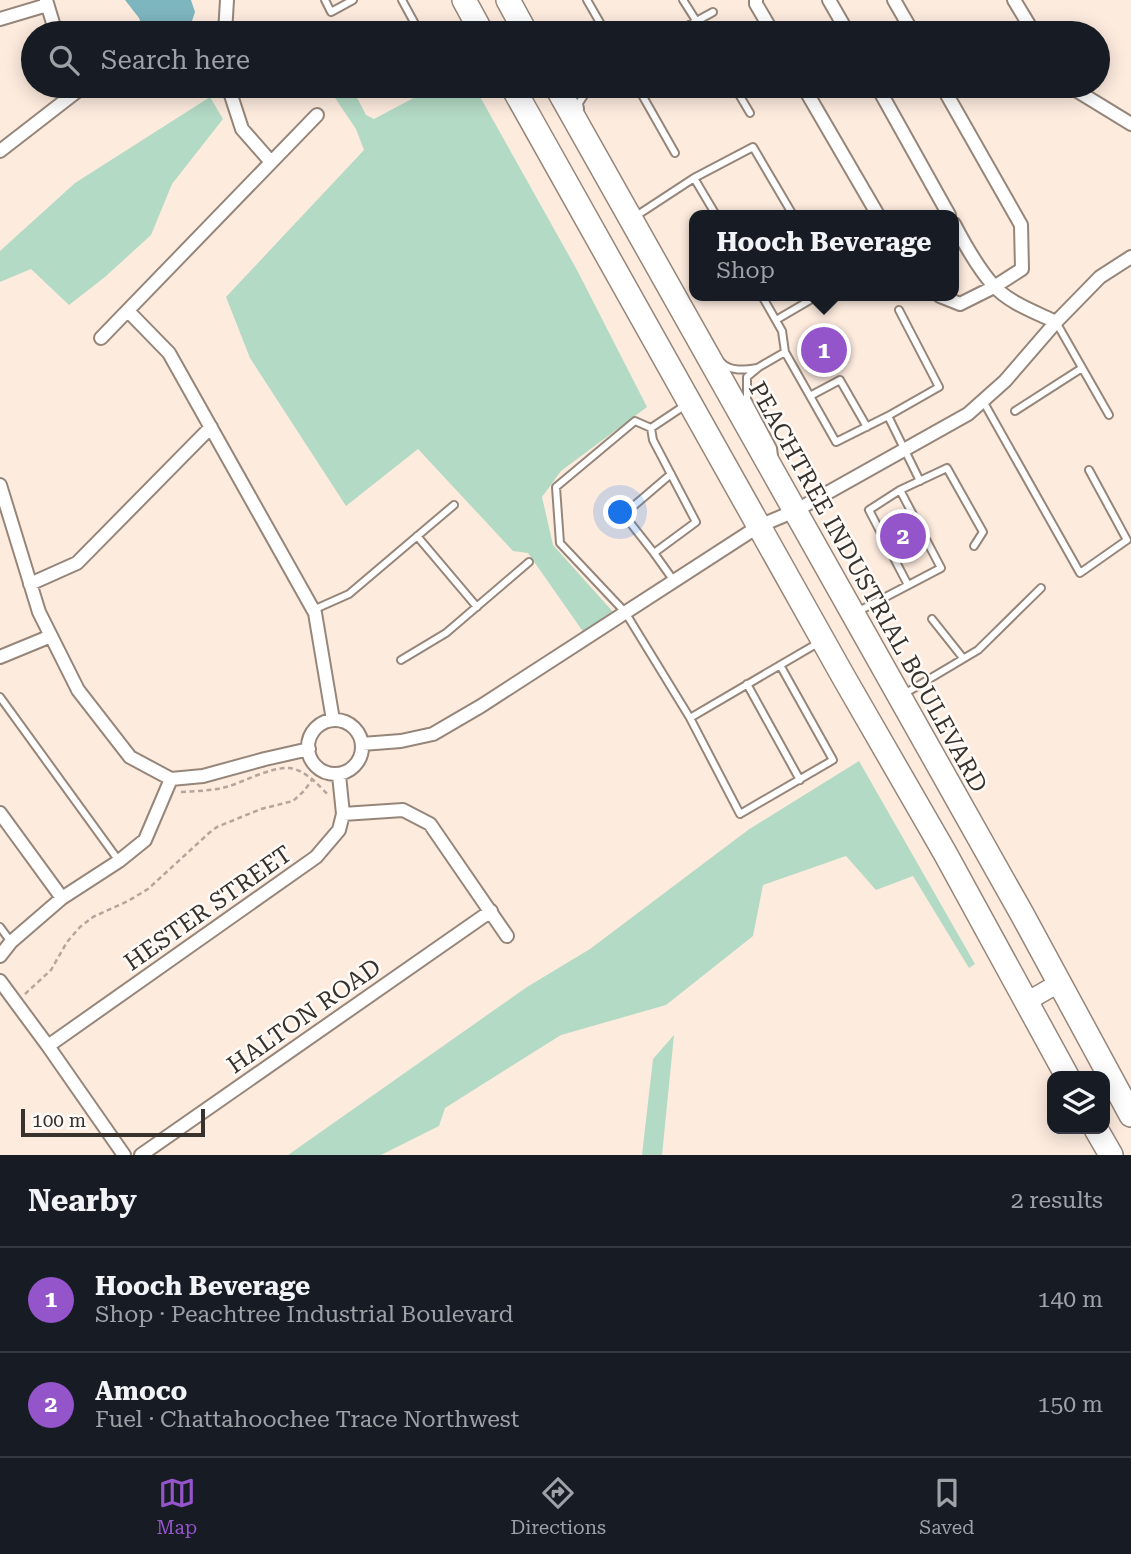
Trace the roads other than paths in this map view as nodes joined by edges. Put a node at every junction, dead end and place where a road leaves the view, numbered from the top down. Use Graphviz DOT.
graph roads {
  1 [pos="227,0"];
  2 [pos="324,0"];
  3 [pos="353,0"];
  4 [pos="402,0"];
  5 [pos="464,0"];
  6 [pos="508,0"];
  7 [pos="587,0"];
  8 [pos="683,0"];
  9 [pos="756,0"];
  10 [pos="829,0"];
  11 [pos="894,0"];
  12 [pos="1014,0"];
  13 [pos="47,2"];
  14 [pos="713,12"];
  15 [pos="0,19"];
  16 [pos="53,21"];
  17 [pos="226,21"];
  18 [pos="413,21"];
  19 [pos="475,21"];
  20 [pos="519,21"];
  21 [pos="599,21"];
  22 [pos="696,21"];
  23 [pos="765,21"];
  24 [pos="841,21"];
  25 [pos="906,21"];
  26 [pos="1027,21"];
  27 [pos="68,98"];
  28 [pos="232,98"];
  29 [pos="519,98"];
  30 [pos="563,98"];
  31 [pos="582,98"];
  32 [pos="643,98"];
  33 [pos="741,98"];
  34 [pos="810,98"];
  35 [pos="884,98"];
  36 [pos="950,98"];
  37 [pos="1089,98"];
  38 [pos="750,113"];
  39 [pos="317,115"];
  40 [pos="1131,124"];
  41 [pos="590,130"];
  42 [pos="0,150"];
  43 [pos="675,153"];
  44 [pos="271,162"];
  45 [pos="609,162"];
  46 [pos="694,178"];
  47 [pos="617,193"];
  48 [pos="713,210"];
  49 [pos="790,210"];
  50 [pos="875,210"];
  51 [pos="946,210"];
  52 [pos="632,219"];
  53 [pos="959,233"];
  54 [pos="1131,257"];
  55 [pos="994,287"];
  56 [pos="765,301"];
  57 [pos="808,301"];
  58 [pos="952,301"];
  59 [pos="899,310"];
  60 [pos="128,311"];
  61 [pos="776,320"];
  62 [pos="1056,322"];
  63 [pos="101,338"];
  64 [pos="701,342"];
  65 [pos="785,352"];
  66 [pos="759,368"];
  67 [pos="1082,368"];
  68 [pos="810,396"];
  69 [pos="983,401"];
  70 [pos="690,402"];
  71 [pos="1015,411"];
  72 [pos="1109,415"];
  73 [pos="888,416"];
  74 [pos="211,427"];
  75 [pos="867,427"];
  76 [pos="652,428"];
  77 [pos="906,450"];
  78 [pos="1089,470"];
  79 [pos="671,474"];
  80 [pos="775,474"];
  81 [pos="920,481"];
  82 [pos="0,485"];
  83 [pos="900,490"];
  84 [pos="454,505"];
  85 [pos="796,511"];
  86 [pos="759,526"];
  87 [pos="417,536"];
  88 [pos="974,546"];
  89 [pos="654,553"];
  90 [pos="529,562"];
  91 [pos="674,581"];
  92 [pos="30,584"];
  93 [pos="908,585"];
  94 [pos="1041,588"];
  95 [pos="477,607"];
  96 [pos="313,610"];
  97 [pos="625,612"];
  98 [pos="852,614"];
  99 [pos="932,619"];
  100 [pos="51,636"];
  101 [pos="823,640"];
  102 [pos="0,657"];
  103 [pos="963,659"];
  104 [pos="401,660"];
  105 [pos="780,665"];
  106 [pos="747,684"];
  107 [pos="0,697"];
  108 [pos="899,697"];
  109 [pos="690,718"];
  110 [pos="333,720"];
  111 [pos="362,744"];
  112 [pos="309,750"];
  113 [pos="339,775"];
  114 [pos="171,779"];
  115 [pos="800,780"];
  116 [pos="0,813"];
  117 [pos="343,814"];
  118 [pos="119,861"];
  119 [pos="62,898"];
  120 [pos="491,911"];
  121 [pos="0,927"];
  122 [pos="507,936"];
  123 [pos="11,942"];
  124 [pos="0,956"];
  125 [pos="0,981"];
  126 [pos="1059,983"];
  127 [pos="1026,1002"];
  128 [pos="48,1045"];
  129 [pos="1064,1071"];
  130 [pos="1131,1115"];
  131 [pos="1099,1134"];
  132 [pos="124,1155"];
  133 [pos="141,1155"];
  134 [pos="1111,1155"];
  1 -- 17 [label="street"];
  2 -- 3 [label="lane"];
  4 -- 18 [label="lane"];
  5 -- 19 [label="highway"];
  6 -- 20 [label="highway"];
  7 -- 21 [label="lane"];
  8 -- 22 [label="lane"];
  9 -- 23 [label="street"];
  10 -- 24 [label="street"];
  11 -- 25 [label="street"];
  12 -- 26 [label="street"];
  13 -- 15 [label="street"];
  13 -- 16 [label="street"];
  14 -- 22 [label="lane"];
  27 -- 42 [label="street"];
  28 -- 44 [label="street"];
  29 -- 70 [label="highway"];
  30 -- 47 [label="highway, PEACHTREE INDUSTRIAL BOULEVARD"];
  31 -- 41 [label="lane"];
  32 -- 43 [label="lane"];
  33 -- 38 [label="lane"];
  34 -- 50 [label="street"];
  35 -- 51 [label="street"];
  36 -- 55 [label="street"];
  37 -- 40 [label="street"];
  39 -- 44 [label="street"];
  44 -- 60 [label="street"];
  45 -- 47 [label="lane"];
  46 -- 48 [label="lane"];
  46 -- 49 [label="lane"];
  46 -- 52 [label="lane"];
  47 -- 52 [label="highway, PEACHTREE INDUSTRIAL BOULEVARD"];
  52 -- 64 [label="highway, PEACHTREE INDUSTRIAL BOULEVARD"];
  53 -- 55 [label="street"];
  54 -- 62 [label="street"];
  55 -- 58 [label="street"];
  55 -- 62 [label="street"];
  56 -- 61 [label="lane"];
  57 -- 61 [label="lane"];
  59 -- 73 [label="lane"];
  60 -- 63 [label="street"];
  60 -- 74 [label="street"];
  61 -- 65 [label="lane"];
  62 -- 67 [label="lane"];
  62 -- 69 [label="street"];
  64 -- 66 [label="lane"];
  64 -- 80 [label="highway, PEACHTREE INDUSTRIAL BOULEVARD"];
  65 -- 66 [label="lane"];
  65 -- 68 [label="lane"];
  66 -- 80 [label="lane"];
  67 -- 71 [label="lane"];
  67 -- 72 [label="lane"];
  68 -- 75 [label="lane"];
  68 -- 75 [label="lane"];
  69 -- 77 [label="street"];
  69 -- 78 [label="lane"];
  70 -- 76 [label="lane"];
  70 -- 86 [label="highway"];
  73 -- 75 [label="lane"];
  73 -- 77 [label="lane"];
  74 -- 92 [label="street"];
  74 -- 96 [label="street"];
  76 -- 79 [label="lane"];
  76 -- 97 [label="lane"];
  77 -- 81 [label="lane"];
  77 -- 85 [label="street"];
  79 -- 89 [label="lane"];
  79 -- 89 [label="lane"];
  80 -- 85 [label="highway, PEACHTREE INDUSTRIAL BOULEVARD"];
  81 -- 83 [label="lane"];
  81 -- 88 [label="lane"];
  82 -- 92 [label="street"];
  83 -- 93 [label="lane"];
  83 -- 93 [label="lane"];
  84 -- 87 [label="lane"];
  85 -- 86 [label="street"];
  85 -- 98 [label="highway, PEACHTREE INDUSTRIAL BOULEVARD"];
  86 -- 91 [label="street"];
  86 -- 101 [label="highway"];
  87 -- 95 [label="lane"];
  87 -- 96 [label="lane"];
  89 -- 91 [label="lane"];
  90 -- 95 [label="lane"];
  91 -- 97 [label="street"];
  92 -- 100 [label="street"];
  93 -- 98 [label="lane"];
  94 -- 103 [label="lane"];
  95 -- 104 [label="lane"];
  96 -- 110 [label="street"];
  97 -- 109 [label="lane"];
  97 -- 111 [label="street"];
  98 -- 108 [label="highway, PEACHTREE INDUSTRIAL BOULEVARD"];
  99 -- 103 [label="lane"];
  100 -- 102 [label="street"];
  100 -- 114 [label="street"];
  101 -- 105 [label="lane"];
  101 -- 127 [label="highway"];
  103 -- 108 [label="lane"];
  105 -- 106 [label="lane"];
  105 -- 115 [label="lane"];
  106 -- 109 [label="lane"];
  106 -- 115 [label="lane"];
  107 -- 118 [label="lane"];
  108 -- 126 [label="highway, PEACHTREE INDUSTRIAL BOULEVARD"];
  109 -- 115 [label="lane"];
  110 -- 111 [label="street"];
  110 -- 112 [label="street"];
  111 -- 113 [label="street"];
  112 -- 113 [label="street"];
  112 -- 114 [label="street"];
  113 -- 117 [label="street"];
  114 -- 118 [label="street"];
  116 -- 119 [label="street"];
  117 -- 120 [label="street"];
  117 -- 128 [label="street, HESTER STREET"];
  118 -- 119 [label="street"];
  119 -- 123 [label="street"];
  120 -- 122 [label="street"];
  120 -- 133 [label="street, HALTON ROAD"];
  121 -- 123 [label="lane"];
  123 -- 124 [label="street"];
  125 -- 128 [label="street"];
  126 -- 127 [label="main road"];
  126 -- 130 [label="highway, PEACHTREE INDUSTRIAL BOULEVARD"];
  127 -- 129 [label="highway"];
  128 -- 132 [label="street"];
  131 -- 134 [label="highway"];
}
